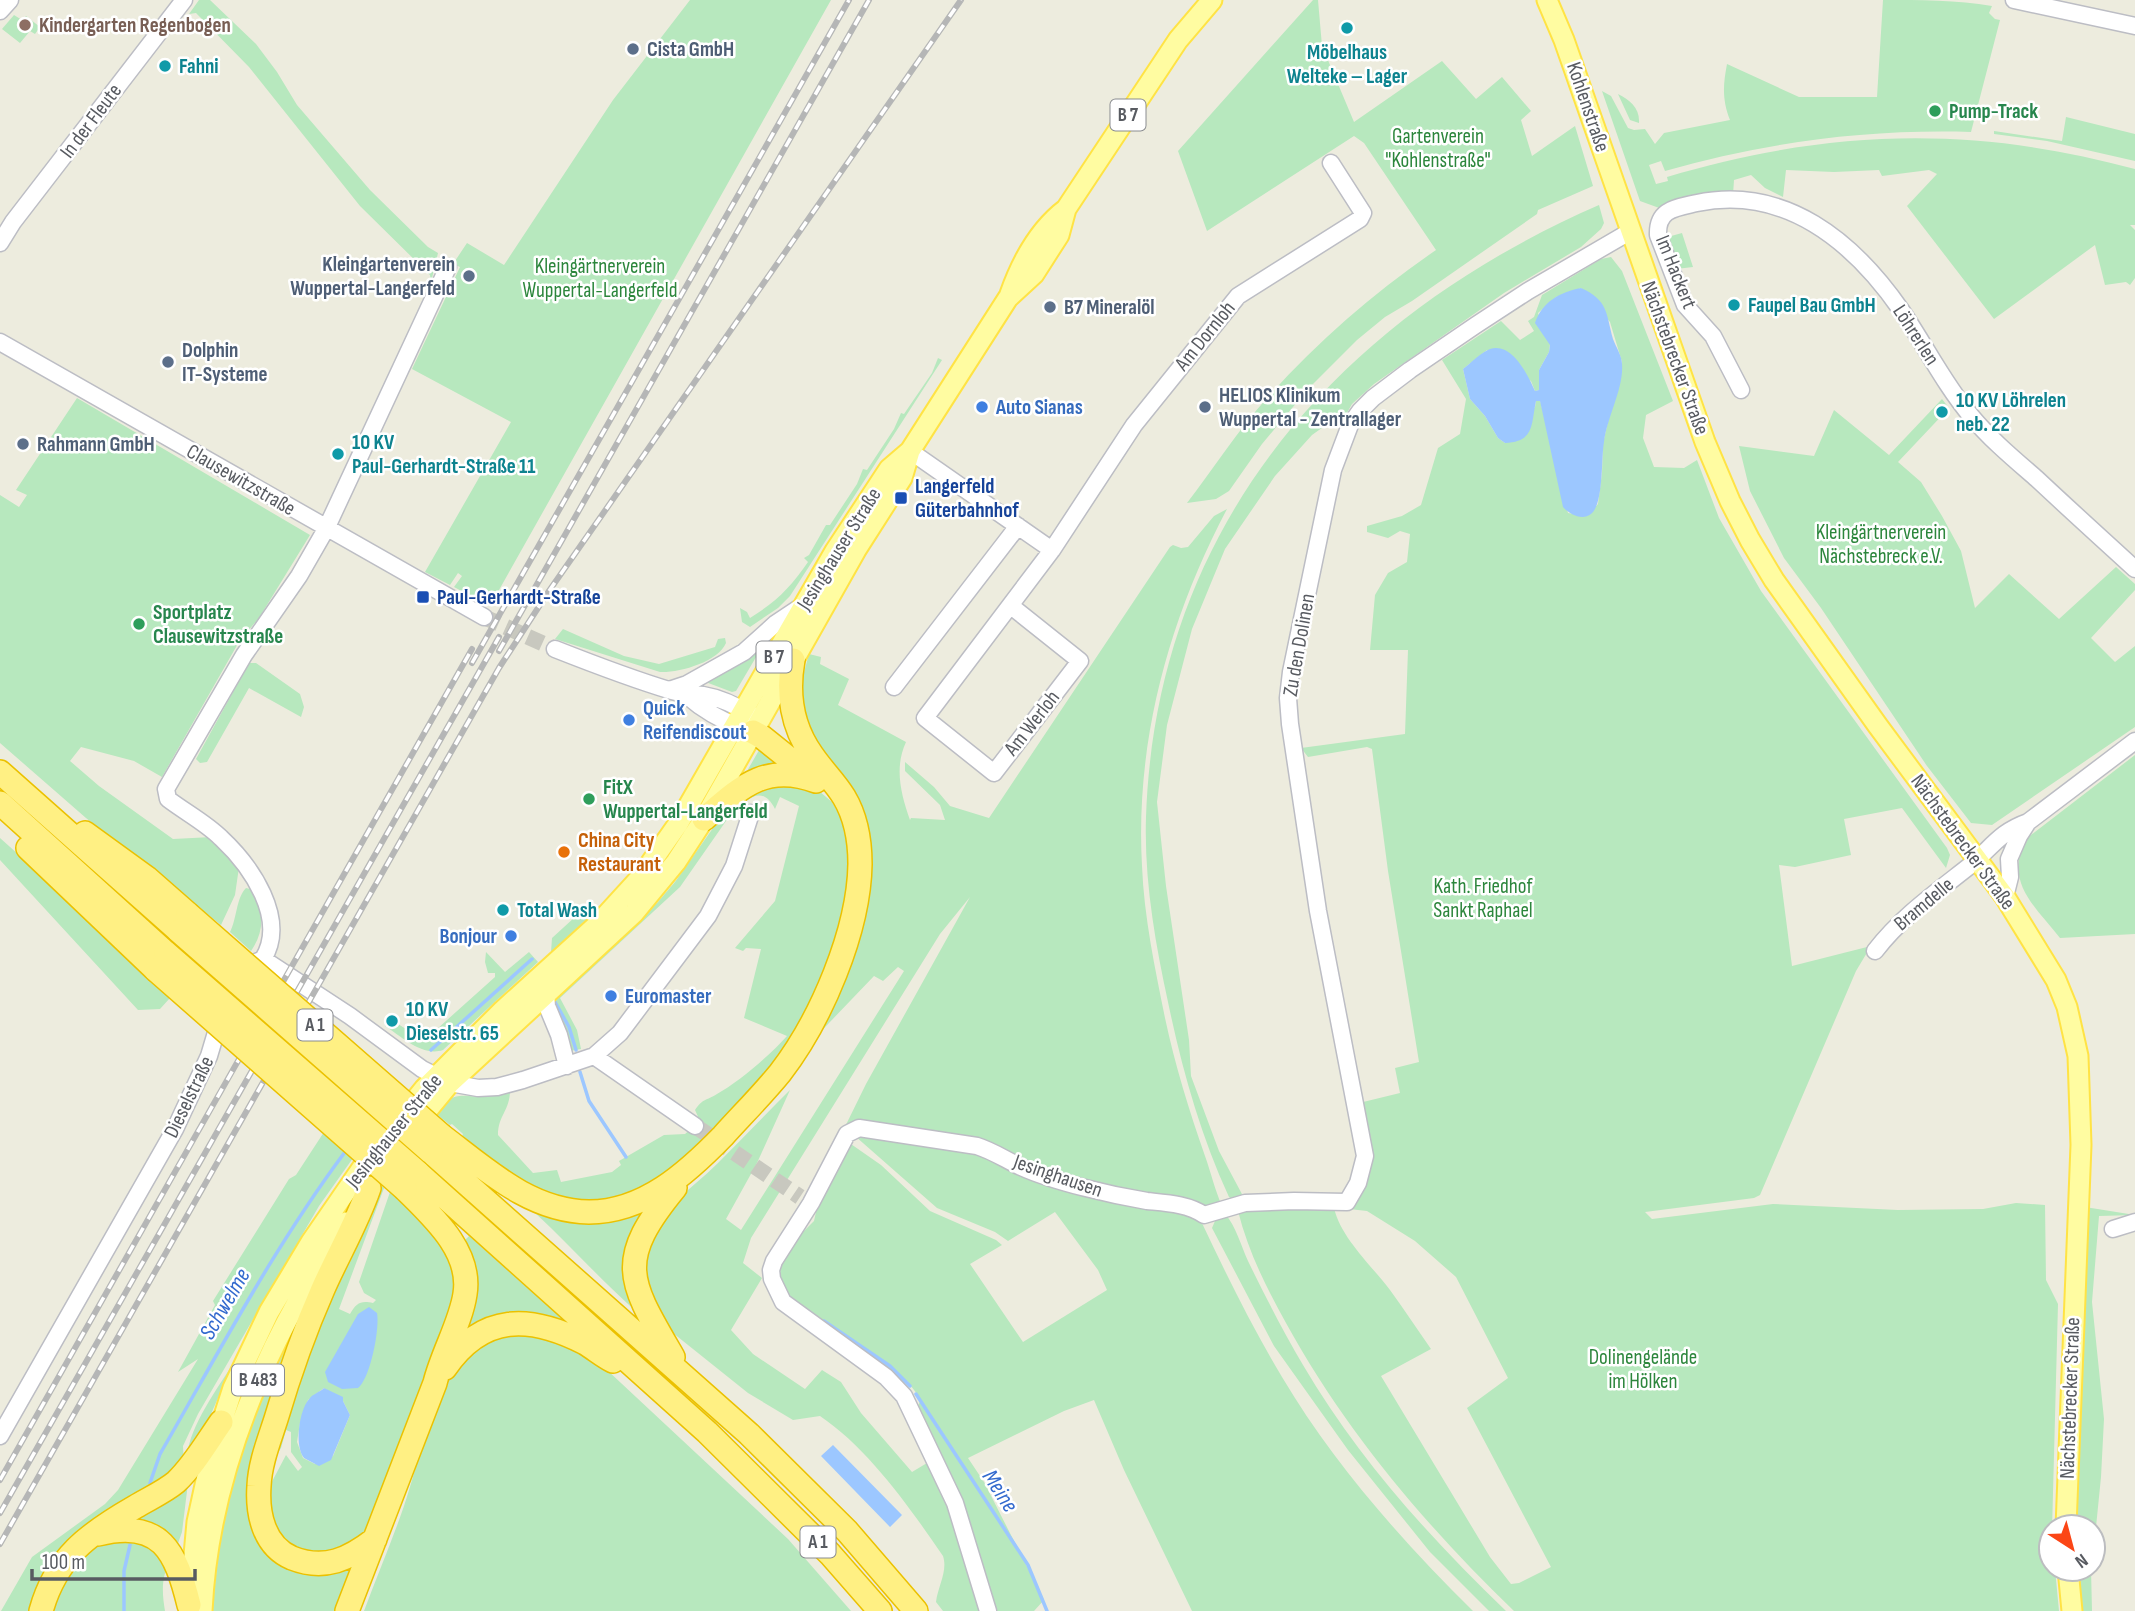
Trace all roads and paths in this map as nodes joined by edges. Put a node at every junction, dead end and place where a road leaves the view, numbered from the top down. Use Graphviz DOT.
graph roads {
  1 [pos="10,0"];
  2 [pos="184,0"];
  3 [pos="1212,0"];
  4 [pos="2014,0"];
  5 [pos="1548,1"];
  6 [pos="2089,8"];
  7 [pos="0,11"];
  8 [pos="2135,26"];
  9 [pos="1331,163"];
  10 [pos="1733,199"];
  11 [pos="1628,224"];
  12 [pos="0,243"];
  13 [pos="448,267"];
  14 [pos="0,342"];
  15 [pos="1741,390"];
  16 [pos="910,451"];
  17 [pos="1018,526"];
  18 [pos="326,528"];
  19 [pos="1052,550"];
  20 [pos="2135,569"];
  21 [pos="804,604"];
  22 [pos="1011,606"];
  23 [pos="484,617"];
  24 [pos="555,649"];
  25 [pos="793,660"];
  26 [pos="894,687"];
  27 [pos="669,690"];
  28 [pos="747,722"];
  29 [pos="2135,741"];
  30 [pos="811,754"];
  31 [pos="0,772"];
  32 [pos="816,780"];
  33 [pos="844,798"];
  34 [pos="0,803"];
  35 [pos="751,813"];
  36 [pos="704,819"];
  37 [pos="0,823"];
  38 [pos="2023,829"];
  39 [pos="1976,860"];
  40 [pos="2005,897"];
  41 [pos="1875,951"];
  42 [pos="262,959"];
  43 [pos="161,961"];
  44 [pos="546,995"];
  45 [pos="594,1056"];
  46 [pos="567,1066"];
  47 [pos="443,1080"];
  48 [pos="695,1126"];
  49 [pos="436,1144"];
  50 [pos="701,1157"];
  51 [pos="411,1180"];
  52 [pos="369,1188"];
  53 [pos="1348,1202"];
  54 [pos="2135,1222"];
  55 [pos="2113,1229"];
  56 [pos="684,1374"];
  57 [pos="653,1382"];
  58 [pos="435,1383"];
  59 [pos="221,1422"];
  60 [pos="0,1436"];
  61 [pos="2067,1513"];
  62 [pos="88,1536"];
  63 [pos="375,1539"];
  64 [pos="2069,1583"];
  65 [pos="193,1609"];
  66 [pos="41,1611"];
  67 [pos="347,1611"];
  68 [pos="880,1611"];
  69 [pos="916,1611"];
  70 [pos="988,1611"];
  71 [pos="2072,1611"];
  1 -- 7 [label="street"];
  2 -- 12 [label="street, In der Fleute"];
  3 -- 16 [label="main road, Jesinghauser Straße / B 7"];
  4 -- 6 [label="street"];
  5 -- 11 [label="main road, Kohlenstraße"];
  6 -- 8 [label="street"];
  9 -- 19 [label="street, Am Dornloh"];
  10 -- 15 [label="street, Im Hackert"];
  10 -- 20 [label="street, Löhrerlen"];
  11 -- 39 [label="main road, Nächstebrecker Straße"];
  11 -- 53 [label="street, Zu den Dolinen"];
  13 -- 18 [label="street"];
  14 -- 18 [label="street, Clausewitzstraße"];
  16 -- 17 [label="street"];
  16 -- 21 [label="main road, Jesinghauser Straße / B 7"];
  16 -- 25 [label="main road, Jesinghauser Straße / B 7"];
  17 -- 19 [label="street"];
  17 -- 26 [label="street"];
  18 -- 23 [label="street, Clausewitzstraße"];
  18 -- 42 [label="street"];
  19 -- 22 [label="street, Am Werloh"];
  21 -- 27 [label="street"];
  21 -- 28 [label="main road, Jesinghauser Straße / B 7"];
  22 -- 22 [label="street, Am Werloh"];
  24 -- 27 [label="street"];
  25 -- 28 [label="main road, Jesinghauser Straße / B 7"];
  25 -- 30 [label="highway"];
  27 -- 28 [label="street"];
  28 -- 30 [label="highway"];
  28 -- 32 [label="highway"];
  28 -- 36 [label="main road, Jesinghauser Straße / B 483"];
  28 -- 47 [label="main road, Jesinghauser Straße / B 483"];
  29 -- 38 [label="street, Bramdelle"];
  30 -- 33 [label="highway"];
  31 -- 49 [label="highway, A 1, bridge"];
  32 -- 33 [label="highway"];
  32 -- 36 [label="highway"];
  33 -- 50 [label="highway"];
  34 -- 43 [label="highway"];
  35 -- 45 [label="street"];
  36 -- 44 [label="main road, Jesinghauser Straße / B 483"];
  37 -- 43 [label="highway"];
  38 -- 39 [label="street, Bramdelle"];
  38 -- 40 [label="street"];
  39 -- 40 [label="main road, Nächstebrecker Straße"];
  39 -- 41 [label="street, Bramdelle"];
  40 -- 61 [label="main road, Nächstebrecker Straße"];
  42 -- 47 [label="street"];
  42 -- 60 [label="street, Dieselstraße"];
  43 -- 51 [label="highway, bridge"];
  44 -- 46 [label="street"];
  44 -- 47 [label="main road, Jesinghauser Straße / B 483"];
  45 -- 46 [label="street"];
  45 -- 48 [label="street"];
  46 -- 47 [label="street"];
  47 -- 52 [label="main road, Jesinghauser Straße / B 483"];
  47 -- 59 [label="main road, Jesinghauser Straße / B 483"];
  49 -- 50 [label="highway"];
  49 -- 56 [label="highway, A 1"];
  50 -- 56 [label="highway"];
  51 -- 57 [label="highway, A 1"];
  51 -- 58 [label="highway"];
  52 -- 63 [label="highway"];
  52 -- 65 [label="main road, Jesinghauser Straße / B 483"];
  53 -- 70 [label="street, Jesinghausen"];
  54 -- 55 [label="street"];
  56 -- 69 [label="highway, A 1"];
  57 -- 58 [label="highway"];
  57 -- 68 [label="highway, A 1"];
  58 -- 63 [label="highway"];
  59 -- 62 [label="highway"];
  59 -- 65 [label="main road, Jesinghauser Straße / B 483"];
  62 -- 65 [label="highway"];
  62 -- 66 [label="highway"];
  63 -- 67 [label="highway"];
  64 -- 71 [label="main road"];
}
